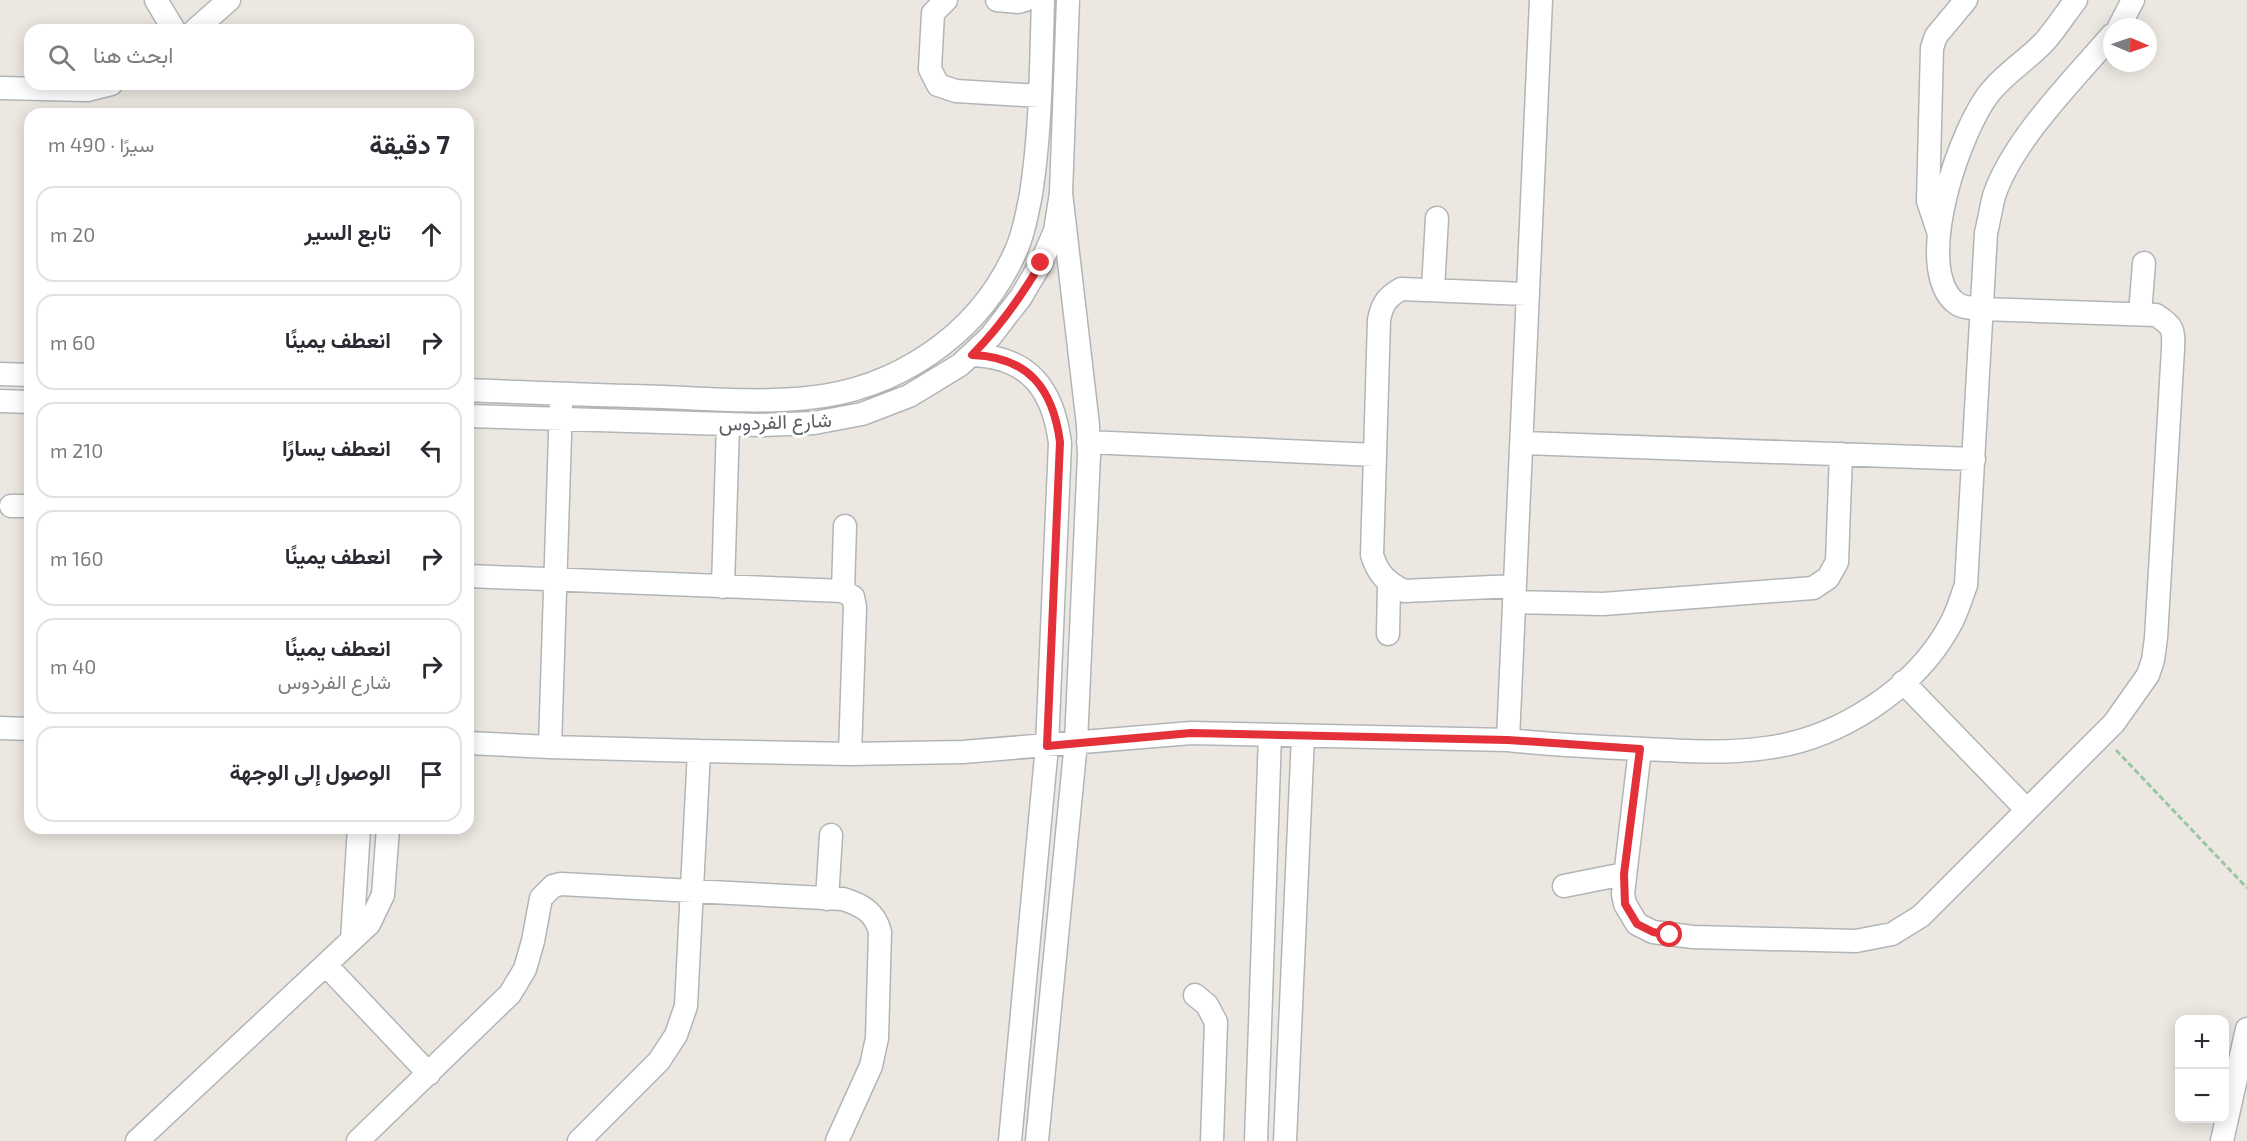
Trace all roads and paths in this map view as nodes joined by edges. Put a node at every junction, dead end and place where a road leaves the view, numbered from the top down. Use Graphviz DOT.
graph roads {
  1 [pos="156,0"];
  2 [pos="229,0"];
  3 [pos="946,0"];
  4 [pos="997,0"];
  5 [pos="1025,0"];
  6 [pos="1043,0"];
  7 [pos="1068,0"];
  8 [pos="1541,0"];
  9 [pos="1966,0"];
  10 [pos="2076,0"];
  11 [pos="2133,0"];
  12 [pos="2124,18"];
  13 [pos="170,24"];
  14 [pos="202,24"];
  15 [pos="2103,45"];
  16 [pos="0,88"];
  17 [pos="24,89"];
  18 [pos="1040,96"];
  19 [pos="1061,193"];
  20 [pos="1437,218"];
  21 [pos="1938,231"];
  22 [pos="2144,263"];
  23 [pos="1433,289"];
  24 [pos="1528,294"];
  25 [pos="1982,309"];
  26 [pos="2140,314"];
  27 [pos="972,355"];
  28 [pos="0,375"];
  29 [pos="24,375"];
  30 [pos="474,390"];
  31 [pos="561,394"];
  32 [pos="0,401"];
  33 [pos="24,402"];
  34 [pos="474,416"];
  35 [pos="560,419"];
  36 [pos="728,424"];
  37 [pos="1088,442"];
  38 [pos="1522,443"];
  39 [pos="1841,454"];
  40 [pos="1375,455"];
  41 [pos="1974,459"];
  42 [pos="845,526"];
  43 [pos="474,576"];
  44 [pos="555,580"];
  45 [pos="1389,584"];
  46 [pos="723,587"];
  47 [pos="843,591"];
  48 [pos="1514,594"];
  49 [pos="1388,634"];
  50 [pos="1903,682"];
  51 [pos="0,728"];
  52 [pos="24,729"];
  53 [pos="2102,734"];
  54 [pos="1270,735"];
  55 [pos="1304,735"];
  56 [pos="1508,740"];
  57 [pos="474,742"];
  58 [pos="1076,742"];
  59 [pos="1047,746"];
  60 [pos="550,747"];
  61 [pos="1640,749"];
  62 [pos="699,751"];
  63 [pos="849,754"];
  64 [pos="2026,809"];
  65 [pos="359,834"];
  66 [pos="388,834"];
  67 [pos="831,835"];
  68 [pos="1624,874"];
  69 [pos="1564,885"];
  70 [pos="2247,888"];
  71 [pos="692,892"];
  72 [pos="827,899"];
  73 [pos="352,940"];
  74 [pos="326,965"];
  75 [pos="1195,995"];
  76 [pos="2247,1029"];
  77 [pos="429,1074"];
  78 [pos="137,1141"];
  79 [pos="358,1141"];
  80 [pos="579,1141"];
  81 [pos="837,1141"];
  82 [pos="1010,1141"];
  83 [pos="1037,1141"];
  84 [pos="1212,1141"];
  85 [pos="1256,1141"];
  86 [pos="1285,1141"];
  87 [pos="2222,1141"];
  1 -- 13 [label="street"];
  2 -- 14 [label="street"];
  3 -- 18 [label="street"];
  4 -- 5 [label="street"];
  6 -- 18 [label="street, شارع الفردوس"];
  7 -- 19 [label="street, شارع الفردوس"];
  8 -- 24 [label="street"];
  9 -- 21 [label="street"];
  10 -- 21 [label="street"];
  11 -- 12 [label="street"];
  15 -- 25 [label="street"];
  16 -- 17 [label="street"];
  18 -- 31 [label="street, شارع الفردوس"];
  19 -- 27 [label="street, شارع الفردوس"];
  19 -- 37 [label="street"];
  20 -- 23 [label="street"];
  21 -- 25 [label="street"];
  22 -- 26 [label="street"];
  23 -- 24 [label="street"];
  23 -- 40 [label="street"];
  24 -- 38 [label="street"];
  25 -- 26 [label="street"];
  25 -- 41 [label="street"];
  26 -- 53 [label="street"];
  27 -- 36 [label="street, شارع الفردوس"];
  27 -- 59 [label="street"];
  28 -- 29 [label="street"];
  30 -- 31 [label="street, شارع الفردوس"];
  31 -- 35 [label="street"];
  32 -- 33 [label="street"];
  34 -- 35 [label="street, شارع الفردوس"];
  35 -- 36 [label="street, شارع الفردوس"];
  35 -- 44 [label="street"];
  36 -- 46 [label="street"];
  37 -- 40 [label="street"];
  37 -- 58 [label="street"];
  38 -- 39 [label="street"];
  38 -- 48 [label="street"];
  39 -- 41 [label="street"];
  39 -- 48 [label="street"];
  40 -- 45 [label="street"];
  41 -- 50 [label="street"];
  42 -- 47 [label="street"];
  43 -- 44 [label="street"];
  44 -- 46 [label="street"];
  44 -- 60 [label="street"];
  45 -- 48 [label="street"];
  45 -- 49 [label="street"];
  46 -- 47 [label="street"];
  47 -- 63 [label="street"];
  48 -- 56 [label="street"];
  50 -- 61 [label="street"];
  50 -- 64 [label="street"];
  51 -- 52 [label="street"];
  53 -- 64 [label="street"];
  53 -- 70 [label="path"];
  54 -- 55 [label="street"];
  54 -- 58 [label="street"];
  54 -- 85 [label="street"];
  55 -- 56 [label="street"];
  55 -- 86 [label="street"];
  56 -- 61 [label="street"];
  57 -- 60 [label="street"];
  58 -- 59 [label="street"];
  58 -- 83 [label="street"];
  59 -- 63 [label="street"];
  59 -- 82 [label="street"];
  60 -- 62 [label="street"];
  61 -- 68 [label="street"];
  62 -- 63 [label="street"];
  62 -- 71 [label="street"];
  64 -- 68 [label="street"];
  65 -- 73 [label="street"];
  66 -- 73 [label="street"];
  67 -- 72 [label="street"];
  68 -- 69 [label="street"];
  71 -- 72 [label="street"];
  71 -- 77 [label="street"];
  71 -- 80 [label="street"];
  72 -- 81 [label="street"];
  73 -- 74 [label="street"];
  74 -- 77 [label="street"];
  74 -- 78 [label="street"];
  75 -- 84 [label="street"];
  76 -- 87 [label="street"];
  77 -- 79 [label="street"];
}
